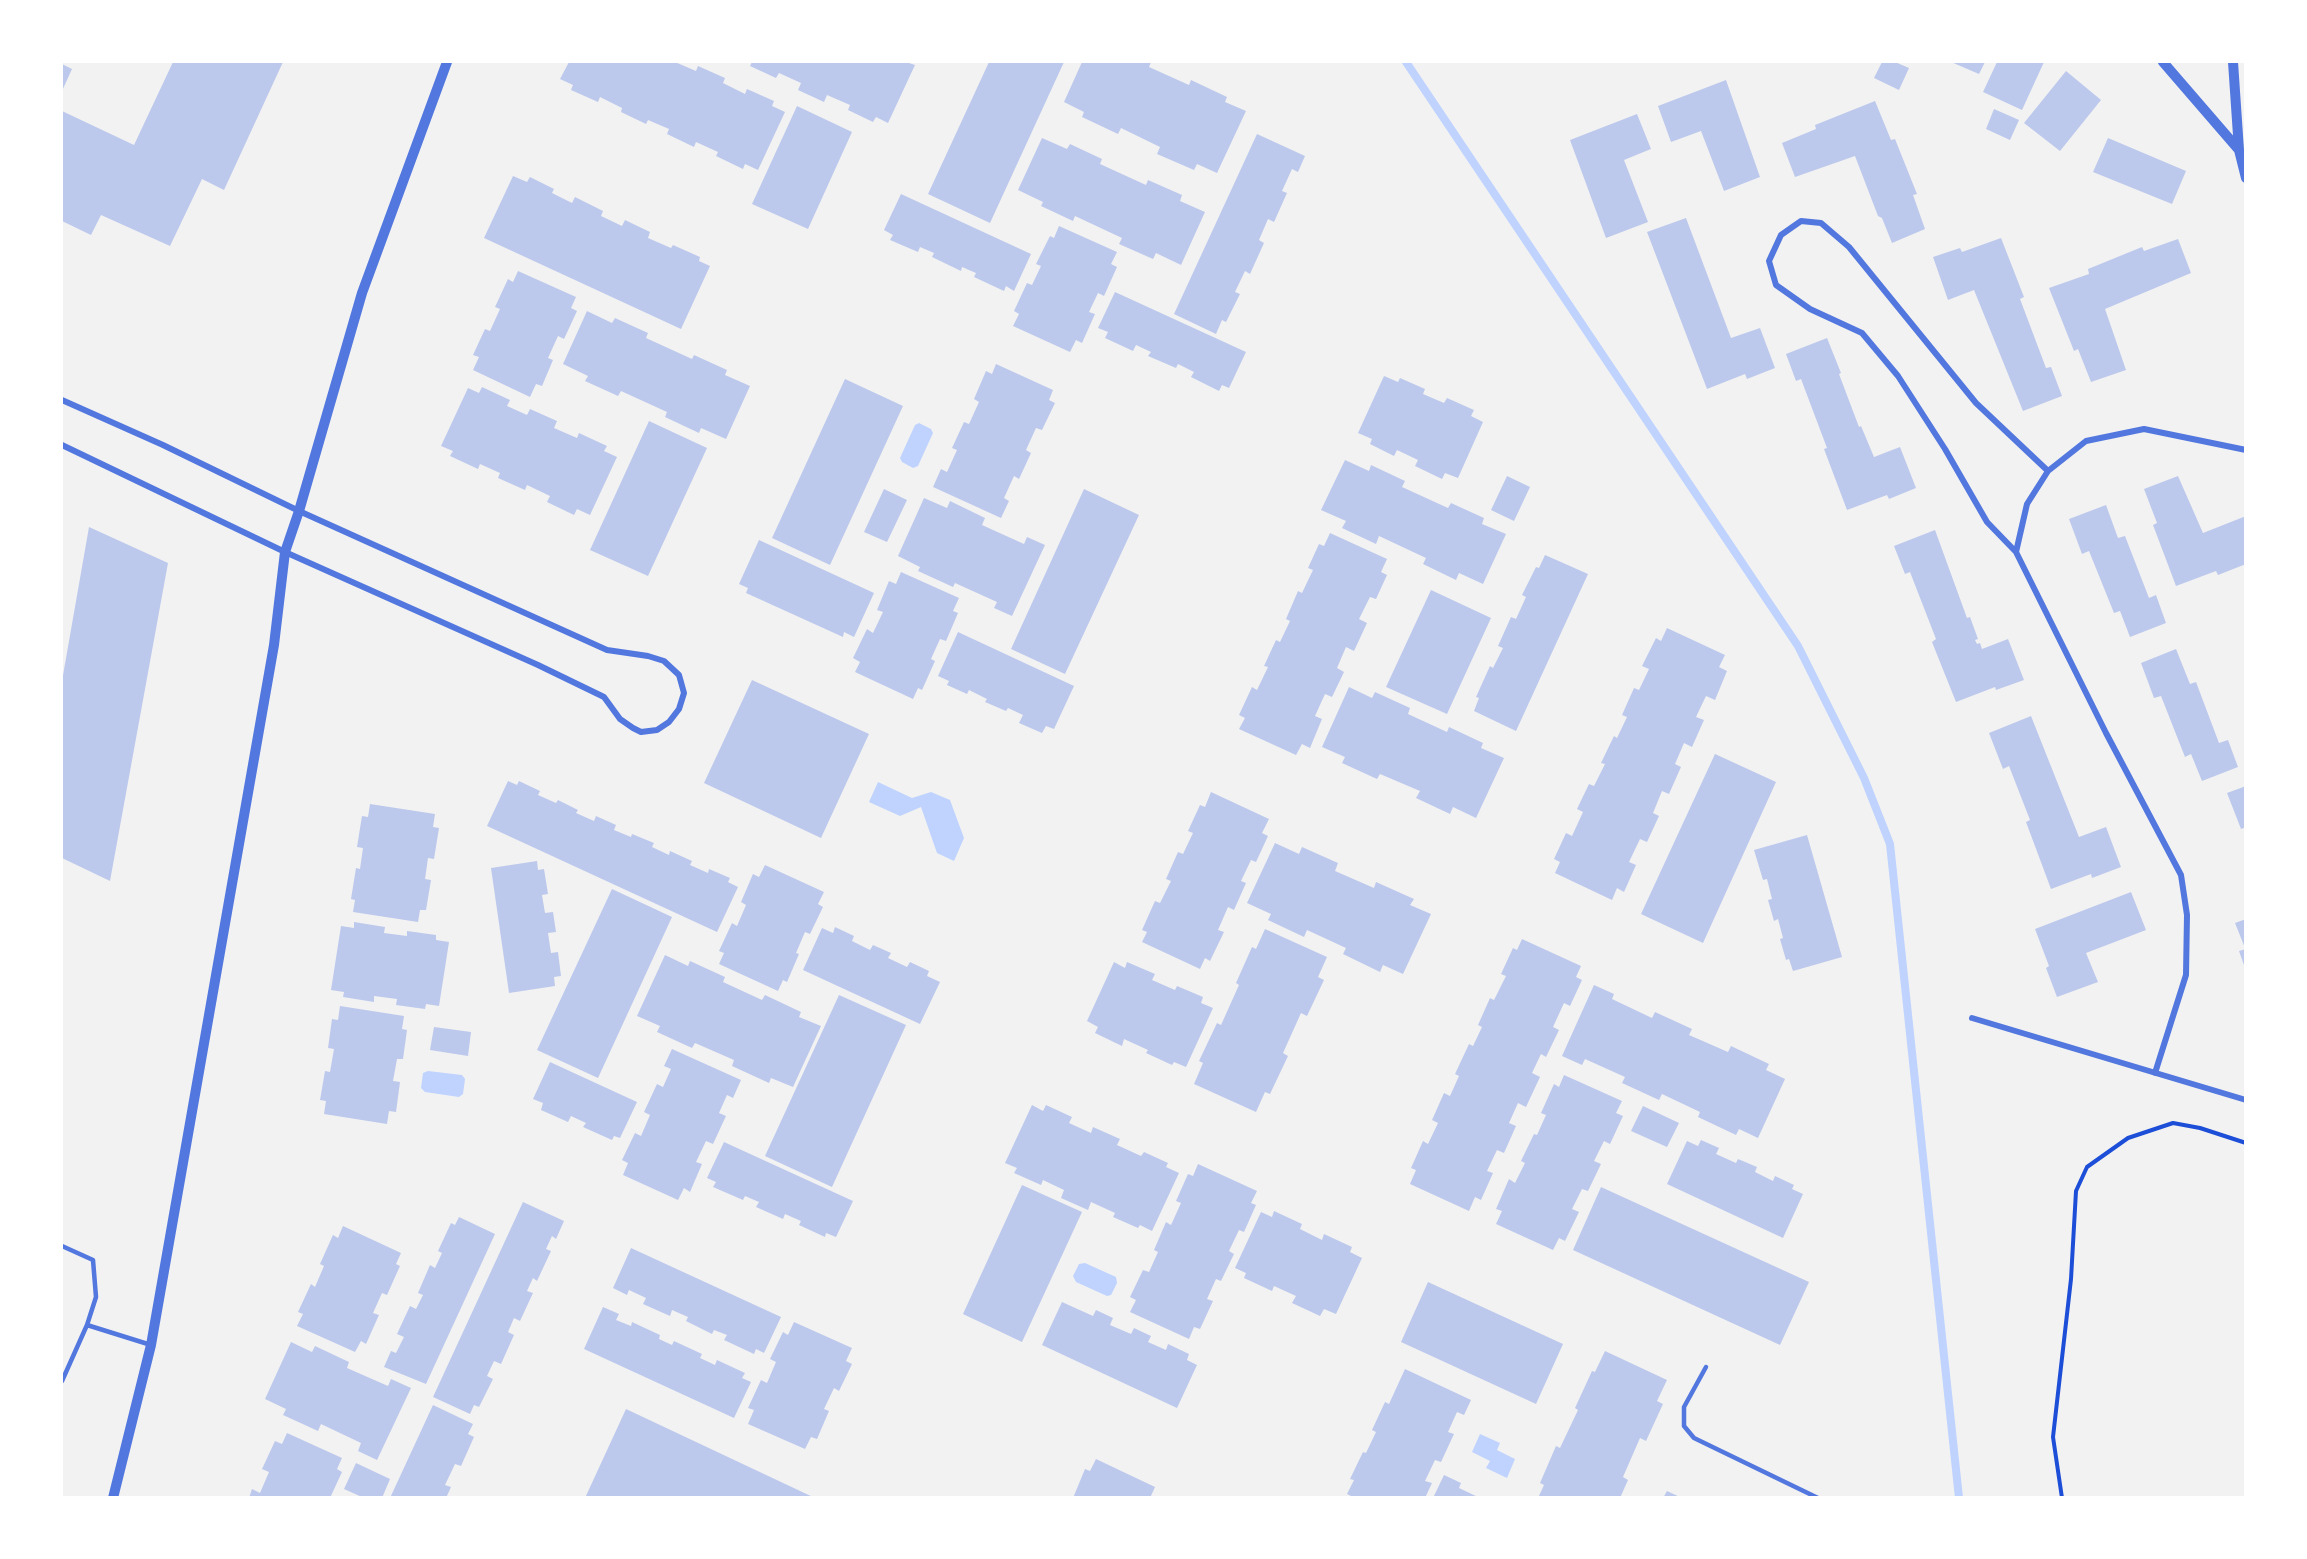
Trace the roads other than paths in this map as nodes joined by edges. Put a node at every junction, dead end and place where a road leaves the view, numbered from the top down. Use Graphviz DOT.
graph roads {
  1 [pos="447,62"];
  2 [pos="2163,62"];
  3 [pos="2233,62"];
  4 [pos="2239,150"];
  5 [pos="2246,178"];
  6 [pos="62,400"];
  7 [pos="62,445"];
  8 [pos="2246,450"];
  9 [pos="2048,471"];
  10 [pos="299,511"];
  11 [pos="285,552"];
  12 [pos="2016,552"];
  13 [pos="1972,1018"];
  14 [pos="2156,1073"];
  15 [pos="2246,1100"];
  16 [pos="62,1246"];
  17 [pos="87,1325"];
  18 [pos="151,1345"];
  19 [pos="1706,1367"];
  20 [pos="62,1381"];
  21 [pos="113,1497"];
  22 [pos="1818,1497"];
  1 -- 10 [label="street"];
  2 -- 4 [label="street"];
  3 -- 4 [label="street"];
  4 -- 5 [label="street"];
  6 -- 10 [label="street"];
  7 -- 11 [label="street"];
  8 -- 9 [label="street"];
  9 -- 12 [label="street"];
  9 -- 12 [label="street"];
  10 -- 11 [label="street"];
  10 -- 11 [label="street"];
  11 -- 18 [label="street"];
  12 -- 14 [label="street"];
  13 -- 14 [label="street"];
  14 -- 15 [label="street"];
  16 -- 17 [label="lane"];
  17 -- 18 [label="lane"];
  17 -- 20 [label="lane"];
  18 -- 21 [label="street"];
  19 -- 22 [label="lane"];
}
